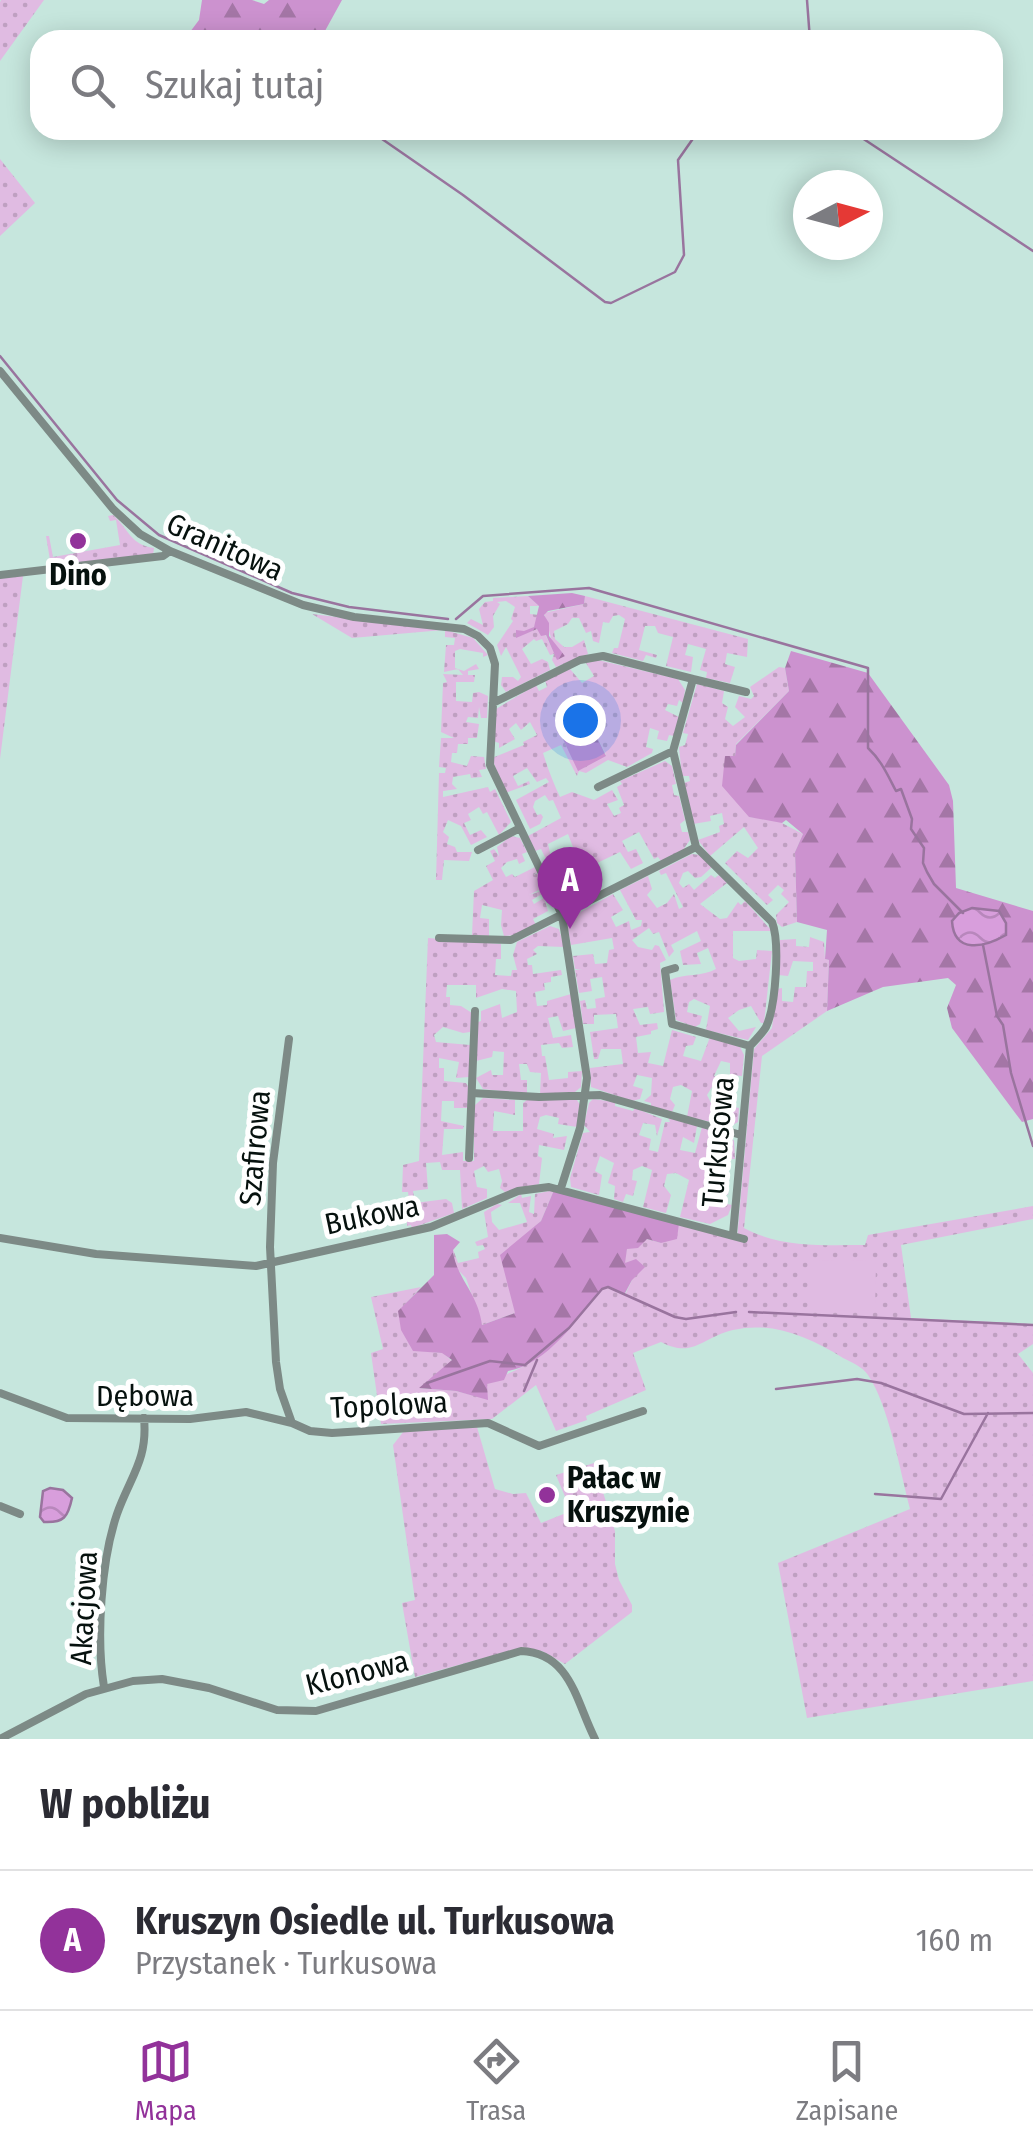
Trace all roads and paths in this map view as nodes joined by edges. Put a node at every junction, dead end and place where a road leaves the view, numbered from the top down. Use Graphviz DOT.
graph roads {
  1 [pos="0,372"];
  2 [pos="170,551"];
  3 [pos="0,575"];
  4 [pos="692,679"];
  5 [pos="746,692"];
  6 [pos="492,703"];
  7 [pos="673,752"];
  8 [pos="598,786"];
  9 [pos="520,828"];
  10 [pos="696,847"];
  11 [pos="478,850"];
  12 [pos="562,915"];
  13 [pos="440,938"];
  14 [pos="675,968"];
  15 [pos="475,1011"];
  16 [pos="288,1039"];
  17 [pos="750,1046"];
  18 [pos="472,1093"];
  19 [pos="586,1094"];
  20 [pos="741,1135"];
  21 [pos="469,1158"];
  22 [pos="561,1188"];
  23 [pos="733,1234"];
  24 [pos="0,1238"];
  25 [pos="744,1239"];
  26 [pos="271,1262"];
  27 [pos="256,1266"];
  28 [pos="272,1293"];
  29 [pos="0,1393"];
  30 [pos="643,1411"];
  31 [pos="144,1418"];
  32 [pos="292,1423"];
  33 [pos="0,1506"];
  34 [pos="20,1514"];
  35 [pos="104,1687"];
  36 [pos="0,1739"];
  37 [pos="595,1739"];
  1 -- 2 [label="street, Granitowa"];
  2 -- 3 [label="street"];
  2 -- 6 [label="street, Granitowa"];
  4 -- 5 [label="street"];
  4 -- 6 [label="street"];
  4 -- 7 [label="street"];
  6 -- 9 [label="street"];
  7 -- 8 [label="street"];
  7 -- 10 [label="street"];
  9 -- 11 [label="street"];
  9 -- 12 [label="street"];
  10 -- 12 [label="street"];
  10 -- 17 [label="street, Turkusowa"];
  12 -- 13 [label="street"];
  12 -- 19 [label="street"];
  14 -- 17 [label="street"];
  15 -- 18 [label="street"];
  16 -- 26 [label="street, Szafirowa"];
  17 -- 20 [label="street, Turkusowa"];
  18 -- 19 [label="street"];
  18 -- 21 [label="street"];
  19 -- 20 [label="street"];
  19 -- 22 [label="street"];
  20 -- 23 [label="street, Turkusowa"];
  22 -- 23 [label="street, Bukowa"];
  22 -- 26 [label="street, Bukowa"];
  23 -- 25 [label="street, Bukowa"];
  24 -- 27 [label="street, Bukowa"];
  26 -- 27 [label="street, Bukowa"];
  26 -- 28 [label="street, Topolowa"];
  27 -- 28 [label="street"];
  28 -- 32 [label="street, Topolowa"];
  29 -- 31 [label="street, Dębowa"];
  30 -- 32 [label="street, Topolowa"];
  31 -- 32 [label="street, Dębowa"];
  31 -- 35 [label="street, Akacjowa"];
  33 -- 34 [label="street"];
  35 -- 36 [label="street, Klonowa"];
  35 -- 37 [label="street, Klonowa"];
}
